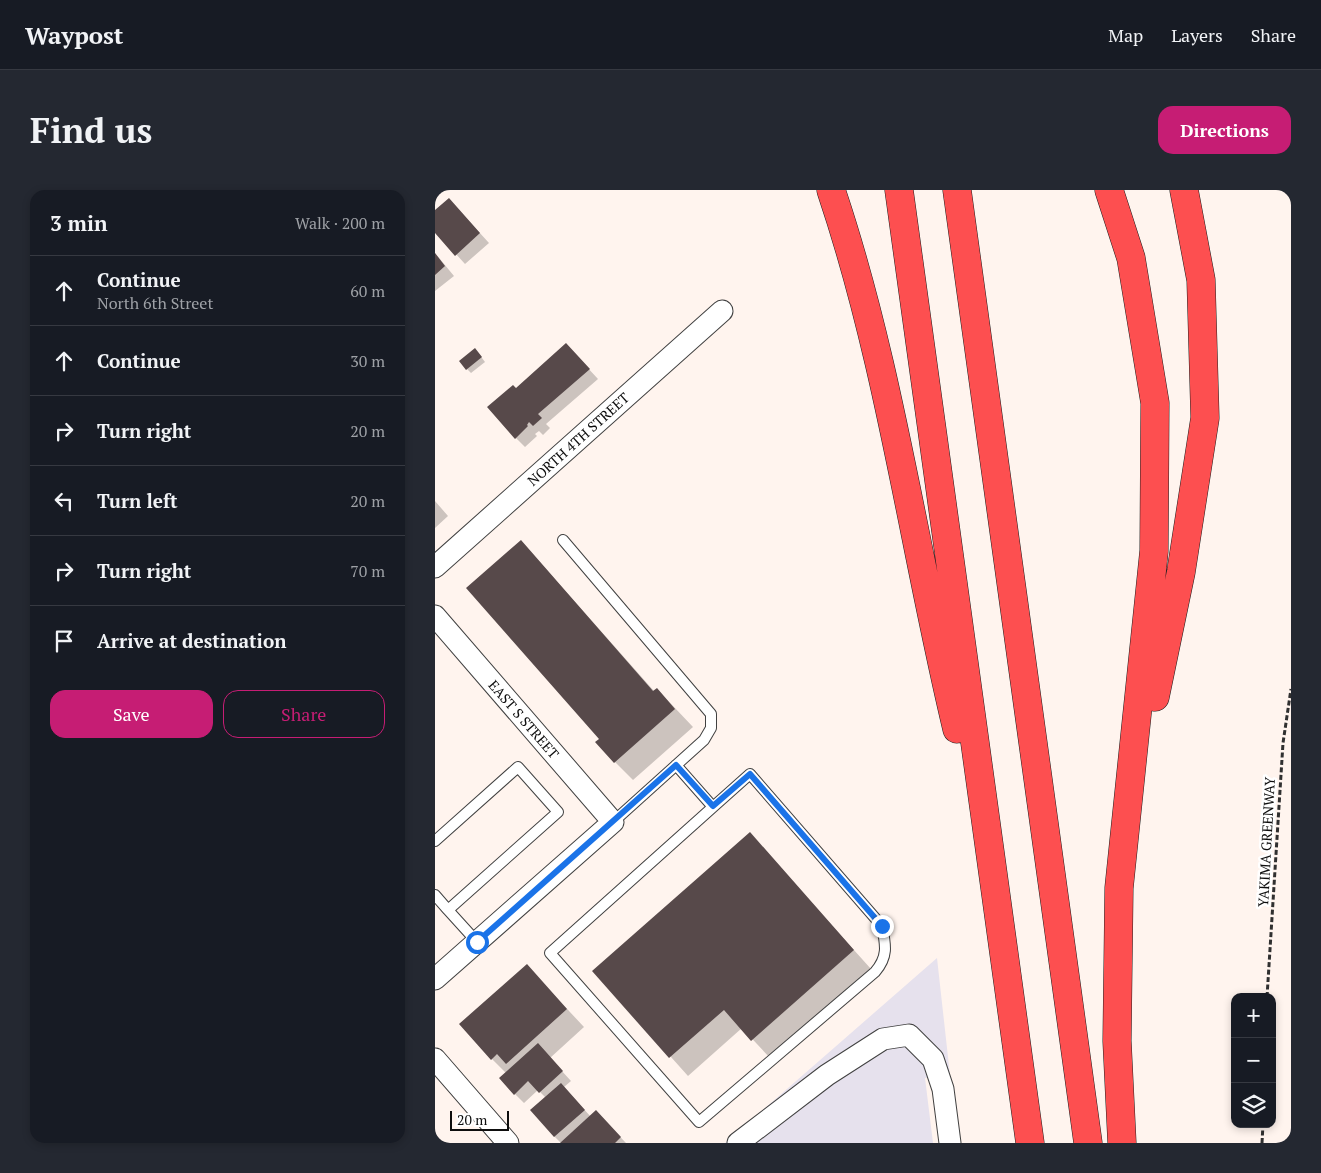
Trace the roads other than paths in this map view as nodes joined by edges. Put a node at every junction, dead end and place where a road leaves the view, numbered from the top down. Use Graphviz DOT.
graph roads {
  1 [pos="825,190"];
  2 [pos="831,190"];
  3 [pos="899,190"];
  4 [pos="957,190"];
  5 [pos="1109,190"];
  6 [pos="1184,190"];
  7 [pos="844,227"];
  8 [pos="722,311"];
  9 [pos="563,540"];
  10 [pos="435,567"];
  11 [pos="435,616"];
  12 [pos="676,765"];
  13 [pos="713,806"];
  14 [pos="613,822"];
  15 [pos="435,841"];
  16 [pos="993,878"];
  17 [pos="1119,888"];
  18 [pos="435,896"];
  19 [pos="448,910"];
  20 [pos="477,942"];
  21 [pos="435,979"];
  22 [pos="435,1059"];
  23 [pos="508,1143"];
  24 [pos="738,1143"];
  25 [pos="951,1143"];
  26 [pos="1030,1143"];
  27 [pos="1088,1143"];
  28 [pos="1122,1143"];
  1 -- 7 [label="highway"];
  2 -- 7 [label="highway"];
  3 -- 16 [label="highway"];
  4 -- 27 [label="highway"];
  5 -- 17 [label="highway"];
  6 -- 17 [label="highway"];
  7 -- 16 [label="highway"];
  8 -- 10 [label="street, NORTH 4TH STREET"];
  9 -- 12 [label="lane"];
  11 -- 14 [label="street, EAST S STREET"];
  12 -- 13 [label="lane"];
  12 -- 14 [label="lane"];
  13 -- 13 [label="lane"];
  14 -- 20 [label="street"];
  15 -- 19 [label="lane"];
  16 -- 26 [label="highway"];
  17 -- 28 [label="highway"];
  18 -- 19 [label="lane"];
  19 -- 20 [label="lane"];
  20 -- 21 [label="street"];
  22 -- 23 [label="street"];
  24 -- 25 [label="street"];
}
